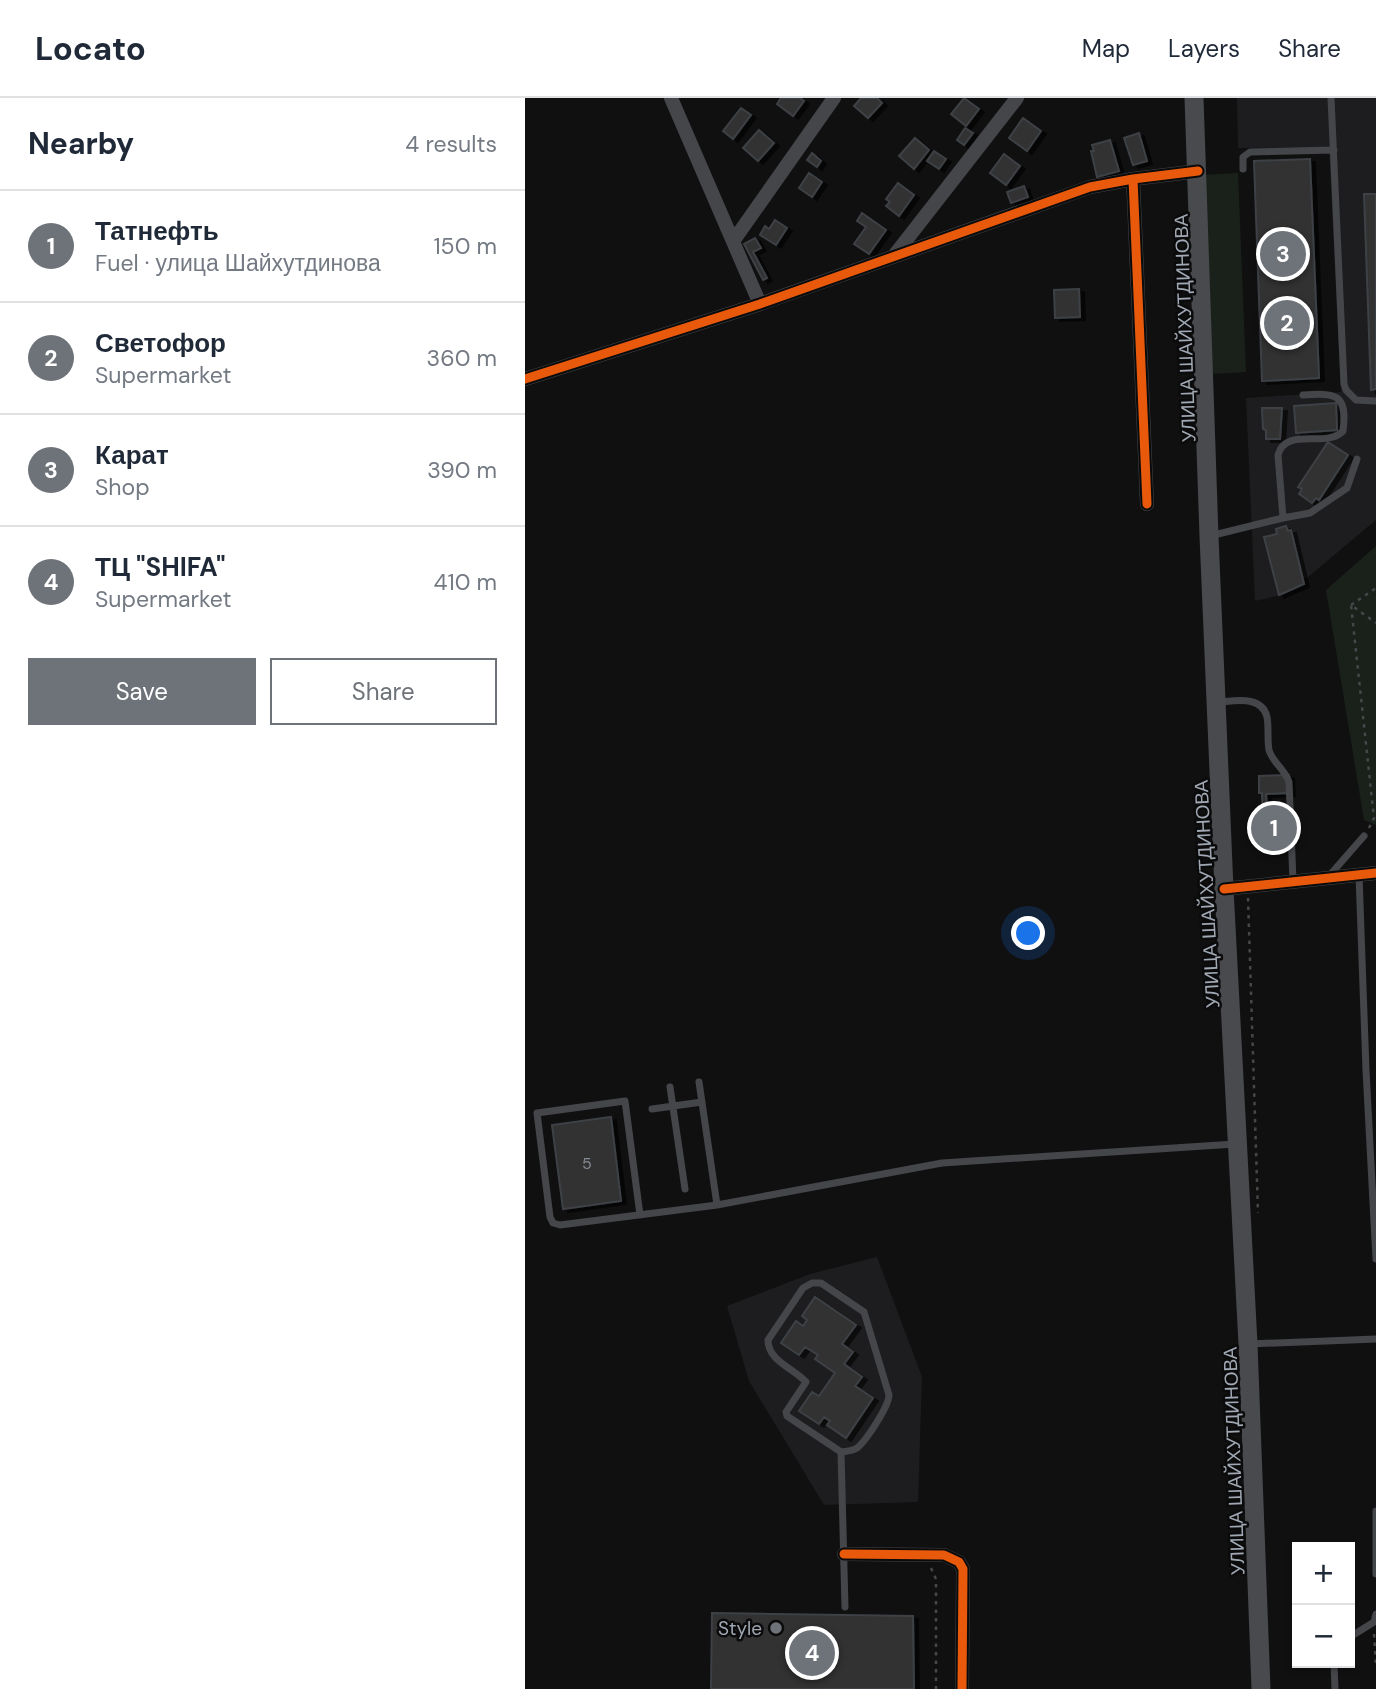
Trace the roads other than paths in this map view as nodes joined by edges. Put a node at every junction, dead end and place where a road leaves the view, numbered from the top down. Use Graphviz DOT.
graph roads {
  1 [pos="671,98"];
  2 [pos="834,98"];
  3 [pos="1017,98"];
  4 [pos="1194,98"];
  5 [pos="1331,98"];
  6 [pos="1334,150"];
  7 [pos="1243,169"];
  8 [pos="1198,171"];
  9 [pos="1133,178"];
  10 [pos="734,240"];
  11 [pos="893,257"];
  12 [pos="760,304"];
  13 [pos="525,379"];
  14 [pos="1303,395"];
  15 [pos="1376,401"];
  16 [pos="1357,459"];
  17 [pos="1147,505"];
  18 [pos="1283,518"];
  19 [pos="1209,536"];
  20 [pos="1216,702"];
  21 [pos="1364,836"];
  22 [pos="1376,873"];
  23 [pos="1359,874"];
  24 [pos="1329,877"];
  25 [pos="1293,881"];
  26 [pos="1224,889"];
  27 [pos="1366,1070"];
  28 [pos="1376,1070"];
  29 [pos="699,1082"];
  30 [pos="670,1087"];
  31 [pos="702,1102"];
  32 [pos="673,1106"];
  33 [pos="652,1109"];
  34 [pos="1238,1144"];
  35 [pos="685,1189"];
  36 [pos="717,1205"];
  37 [pos="1375,1210"];
  38 [pos="640,1215"];
  39 [pos="1376,1259"];
  40 [pos="1376,1339"];
  41 [pos="1248,1344"];
  42 [pos="841,1452"];
  43 [pos="1376,1511"];
  44 [pos="844,1554"];
  45 [pos="1376,1574"];
  46 [pos="845,1607"];
  47 [pos="1375,1618"];
  48 [pos="1355,1633"];
  49 [pos="1335,1668"];
  50 [pos="962,1689"];
  51 [pos="1261,1689"];
  52 [pos="1335,1689"];
  1 -- 10 [label="street"];
  2 -- 10 [label="street"];
  3 -- 11 [label="street"];
  4 -- 8 [label="main road, УЛИЦА ШАЙХУТДИНОВА"];
  5 -- 6 [label="lane"];
  6 -- 7 [label="lane"];
  6 -- 15 [label="lane"];
  8 -- 9 [label="street"];
  8 -- 19 [label="main road, УЛИЦА ШАЙХУТДИНОВА"];
  9 -- 11 [label="street"];
  9 -- 17 [label="street"];
  10 -- 12 [label="street"];
  11 -- 12 [label="street"];
  12 -- 13 [label="street"];
  14 -- 18 [label="lane"];
  16 -- 18 [label="lane"];
  18 -- 19 [label="lane"];
  19 -- 20 [label="main road, УЛИЦА ШАЙХУТДИНОВА"];
  20 -- 25 [label="lane"];
  20 -- 26 [label="main road, УЛИЦА ШАЙХУТДИНОВА"];
  21 -- 24 [label="lane"];
  22 -- 23 [label="street"];
  23 -- 24 [label="street"];
  23 -- 27 [label="lane"];
  24 -- 25 [label="street"];
  25 -- 26 [label="street"];
  26 -- 34 [label="main road, УЛИЦА ШАЙХУТДИНОВА"];
  27 -- 28 [label="lane"];
  27 -- 37 [label="lane"];
  29 -- 31 [label="lane"];
  30 -- 32 [label="lane"];
  31 -- 32 [label="lane"];
  31 -- 36 [label="lane"];
  32 -- 33 [label="lane"];
  32 -- 35 [label="lane"];
  34 -- 36 [label="lane"];
  34 -- 41 [label="main road, УЛИЦА ШАЙХУТДИНОВА"];
  36 -- 38 [label="lane"];
  37 -- 39 [label="lane"];
  38 -- 38 [label="lane"];
  40 -- 41 [label="lane"];
  41 -- 51 [label="main road, УЛИЦА ШАЙХУТДИНОВА"];
  42 -- 42 [label="lane"];
  42 -- 44 [label="lane"];
  43 -- 45 [label="lane"];
  44 -- 46 [label="lane"];
  44 -- 50 [label="street"];
  47 -- 48 [label="lane"];
  49 -- 52 [label="lane"];
}
